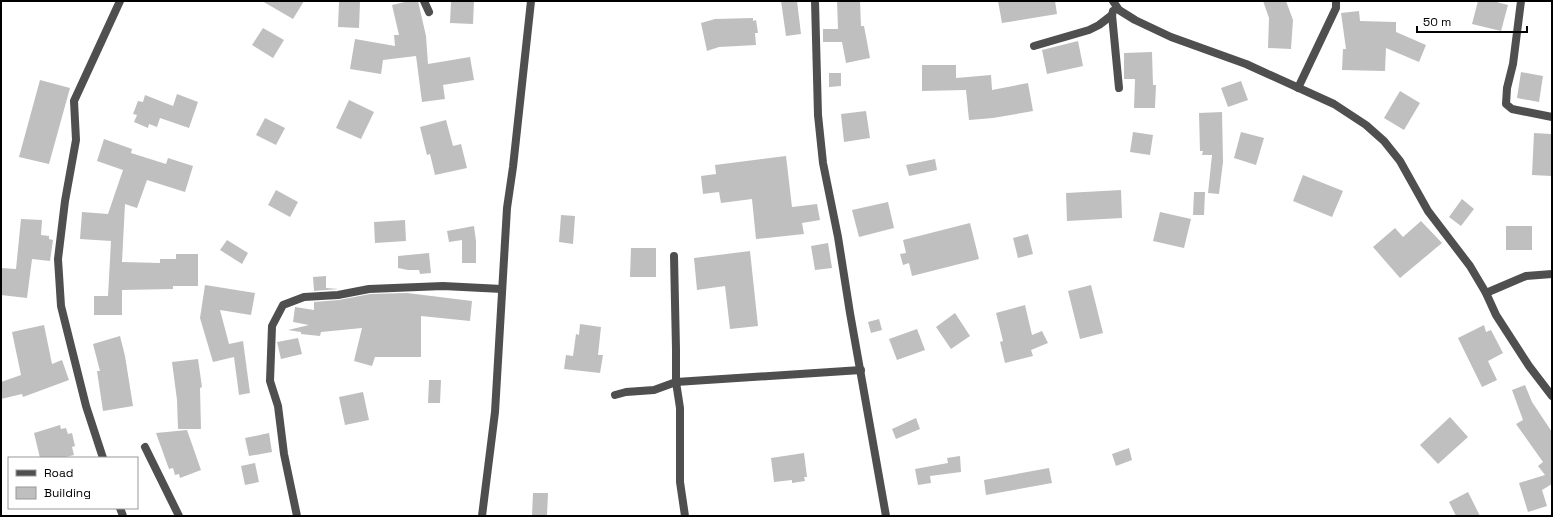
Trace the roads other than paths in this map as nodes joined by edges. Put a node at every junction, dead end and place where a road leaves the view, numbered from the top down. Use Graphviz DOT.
graph roads {
  1 [pos="120,1"];
  2 [pos="424,1"];
  3 [pos="531,1"];
  4 [pos="815,1"];
  5 [pos="1336,1"];
  6 [pos="1521,1"];
  7 [pos="1114,3"];
  8 [pos="429,12"];
  9 [pos="1112,15"];
  10 [pos="1034,46"];
  11 [pos="1119,88"];
  12 [pos="1298,88"];
  13 [pos="1552,117"];
  14 [pos="674,256"];
  15 [pos="1552,274"];
  16 [pos="502,289"];
  17 [pos="1486,294"];
  18 [pos="861,370"];
  19 [pos="676,382"];
  20 [pos="615,394"];
  21 [pos="1552,396"];
  22 [pos="145,447"];
  23 [pos="103,457"];
  24 [pos="179,516"];
  25 [pos="297,516"];
  26 [pos="482,516"];
  27 [pos="685,516"];
  28 [pos="886,516"];
  1 -- 23 [label="street"];
  2 -- 8 [label="street"];
  3 -- 16 [label="street"];
  4 -- 18 [label="street"];
  5 -- 12 [label="street"];
  6 -- 13 [label="street"];
  7 -- 9 [label="street"];
  7 -- 12 [label="street"];
  9 -- 10 [label="street"];
  9 -- 11 [label="street"];
  12 -- 17 [label="street"];
  14 -- 19 [label="street"];
  15 -- 17 [label="street"];
  16 -- 25 [label="street"];
  16 -- 26 [label="street"];
  17 -- 21 [label="street"];
  18 -- 19 [label="street"];
  18 -- 28 [label="street"];
  19 -- 20 [label="street"];
  19 -- 27 [label="street"];
  22 -- 24 [label="street"];
}
